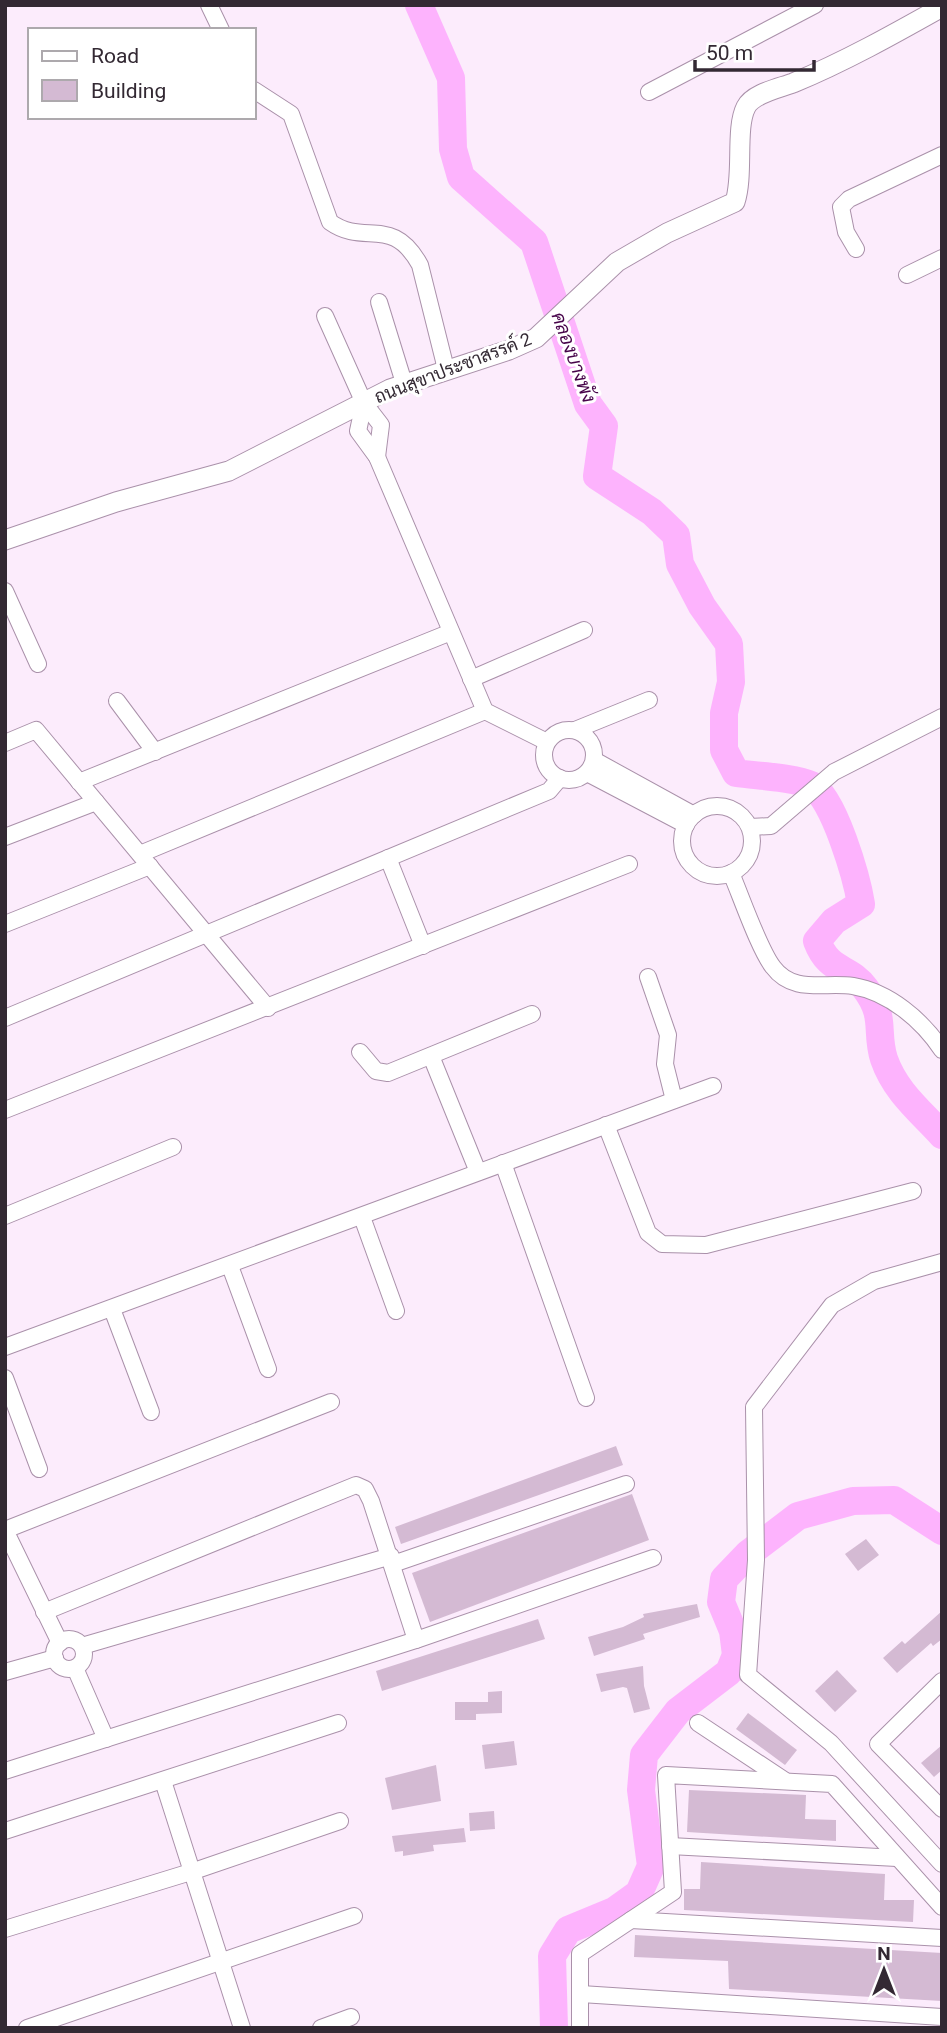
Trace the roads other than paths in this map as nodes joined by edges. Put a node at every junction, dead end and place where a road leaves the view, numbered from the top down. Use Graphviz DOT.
graph roads {
  1 [pos="209,5"];
  2 [pos="815,5"];
  3 [pos="942,7"];
  4 [pos="220,28"];
  5 [pos="256,91"];
  6 [pos="649,92"];
  7 [pos="942,155"];
  8 [pos="856,249"];
  9 [pos="942,258"];
  10 [pos="907,275"];
  11 [pos="379,302"];
  12 [pos="325,316"];
  13 [pos="446,369"];
  14 [pos="404,383"];
  15 [pos="363,403"];
  16 [pos="5,540"];
  17 [pos="5,591"];
  18 [pos="584,630"];
  19 [pos="451,632"];
  20 [pos="38,664"];
  21 [pos="471,679"];
  22 [pos="649,700"];
  23 [pos="117,701"];
  24 [pos="485,711"];
  25 [pos="942,717"];
  26 [pos="575,730"];
  27 [pos="547,742"];
  28 [pos="5,743"];
  29 [pos="155,752"];
  30 [pos="591,766"];
  31 [pos="560,778"];
  32 [pos="79,782"];
  33 [pos="96,802"];
  34 [pos="690,820"];
  35 [pos="750,827"];
  36 [pos="5,837"];
  37 [pos="388,858"];
  38 [pos="145,860"];
  39 [pos="629,864"];
  40 [pos="731,873"];
  41 [pos="5,925"];
  42 [pos="206,934"];
  43 [pos="423,946"];
  44 [pos="648,977"];
  45 [pos="268,1008"];
  46 [pos="532,1014"];
  47 [pos="5,1018"];
  48 [pos="942,1050"];
  49 [pos="360,1052"];
  50 [pos="431,1056"];
  51 [pos="713,1086"];
  52 [pos="674,1101"];
  53 [pos="5,1110"];
  54 [pos="606,1125"];
  55 [pos="173,1147"];
  56 [pos="503,1163"];
  57 [pos="478,1172"];
  58 [pos="913,1191"];
  59 [pos="5,1216"];
  60 [pos="362,1217"];
  61 [pos="942,1262"];
  62 [pos="230,1266"];
  63 [pos="112,1309"];
  64 [pos="396,1311"];
  65 [pos="5,1348"];
  66 [pos="268,1369"];
  67 [pos="5,1378"];
  68 [pos="586,1398"];
  69 [pos="331,1402"];
  70 [pos="151,1412"];
  71 [pos="39,1469"];
  72 [pos="626,1483"];
  73 [pos="653,1558"];
  74 [pos="392,1560"];
  75 [pos="44,1612"];
  76 [pos="415,1640"];
  77 [pos="82,1646"];
  78 [pos="57,1650"];
  79 [pos="75,1668"];
  80 [pos="5,1672"];
  81 [pos="942,1681"];
  82 [pos="338,1723"];
  83 [pos="698,1723"];
  84 [pos="106,1739"];
  85 [pos="5,1771"];
  86 [pos="163,1781"];
  87 [pos="786,1782"];
  88 [pos="938,1799"];
  89 [pos="340,1821"];
  90 [pos="5,1830"];
  91 [pos="670,1846"];
  92 [pos="897,1858"];
  93 [pos="942,1864"];
  94 [pos="194,1871"];
  95 [pos="942,1907"];
  96 [pos="354,1916"];
  97 [pos="631,1920"];
  98 [pos="5,1929"];
  99 [pos="942,1938"];
  100 [pos="220,1963"];
  101 [pos="580,1994"];
  102 [pos="351,2017"];
  103 [pos="942,2017"];
  104 [pos="27,2028"];
  105 [pos="242,2028"];
  106 [pos="321,2028"];
  107 [pos="580,2028"];
  1 -- 4 [label="street"];
  2 -- 6 [label="street"];
  3 -- 13 [label="street, ถนนสุขาประชาสรรค์ 2"];
  5 -- 13 [label="street"];
  7 -- 8 [label="street"];
  9 -- 10 [label="street"];
  11 -- 14 [label="street"];
  12 -- 15 [label="street"];
  13 -- 14 [label="street, ถนนสุขาประชาสรรค์ 2"];
  14 -- 15 [label="street, ถนนสุขาประชาสรรค์ 2"];
  15 -- 16 [label="street, ถนนสุขาประชาสรรค์ 2"];
  15 -- 19 [label="street"];
  17 -- 20 [label="street"];
  18 -- 21 [label="street"];
  19 -- 21 [label="street"];
  19 -- 29 [label="street"];
  21 -- 24 [label="street"];
  22 -- 26 [label="street"];
  23 -- 29 [label="street"];
  24 -- 27 [label="street"];
  24 -- 38 [label="street"];
  25 -- 35 [label="street"];
  26 -- 27 [label="street"];
  26 -- 30 [label="street"];
  27 -- 31 [label="street"];
  28 -- 32 [label="street"];
  29 -- 32 [label="street"];
  30 -- 31 [label="street"];
  30 -- 34 [label="street"];
  31 -- 37 [label="street"];
  32 -- 33 [label="street"];
  33 -- 36 [label="street"];
  33 -- 38 [label="street"];
  34 -- 35 [label="street"];
  34 -- 40 [label="street"];
  35 -- 40 [label="street"];
  37 -- 42 [label="street"];
  37 -- 43 [label="street"];
  38 -- 41 [label="street"];
  38 -- 42 [label="street"];
  39 -- 43 [label="street"];
  40 -- 48 [label="street"];
  42 -- 45 [label="street"];
  42 -- 47 [label="street"];
  43 -- 45 [label="street"];
  44 -- 52 [label="street"];
  45 -- 53 [label="street"];
  46 -- 50 [label="street"];
  49 -- 50 [label="street"];
  50 -- 57 [label="street"];
  51 -- 52 [label="street"];
  52 -- 54 [label="street"];
  54 -- 56 [label="street"];
  54 -- 58 [label="street"];
  55 -- 59 [label="street"];
  56 -- 57 [label="street"];
  56 -- 68 [label="street"];
  57 -- 60 [label="street"];
  60 -- 62 [label="street"];
  60 -- 64 [label="street"];
  61 -- 93 [label="street"];
  62 -- 63 [label="street"];
  62 -- 66 [label="street"];
  63 -- 65 [label="street"];
  63 -- 70 [label="street"];
  67 -- 71 [label="street"];
  69 -- 75 [label="street"];
  72 -- 74 [label="street"];
  73 -- 76 [label="street"];
  74 -- 75 [label="street"];
  74 -- 76 [label="street"];
  74 -- 77 [label="street"];
  75 -- 78 [label="street"];
  76 -- 84 [label="street"];
  77 -- 78 [label="street"];
  77 -- 79 [label="street"];
  78 -- 79 [label="street"];
  78 -- 80 [label="street"];
  79 -- 84 [label="street"];
  81 -- 88 [label="street"];
  82 -- 86 [label="street"];
  83 -- 87 [label="street"];
  84 -- 85 [label="street"];
  86 -- 90 [label="street"];
  86 -- 94 [label="street"];
  87 -- 91 [label="street"];
  87 -- 92 [label="street"];
  89 -- 94 [label="street"];
  91 -- 92 [label="street"];
  91 -- 97 [label="street"];
  92 -- 95 [label="street"];
  94 -- 98 [label="street"];
  94 -- 100 [label="street"];
  96 -- 100 [label="street"];
  97 -- 99 [label="street"];
  97 -- 101 [label="street"];
  100 -- 104 [label="street"];
  100 -- 105 [label="street"];
  101 -- 103 [label="street"];
  101 -- 107 [label="street"];
  102 -- 106 [label="street"];
}
